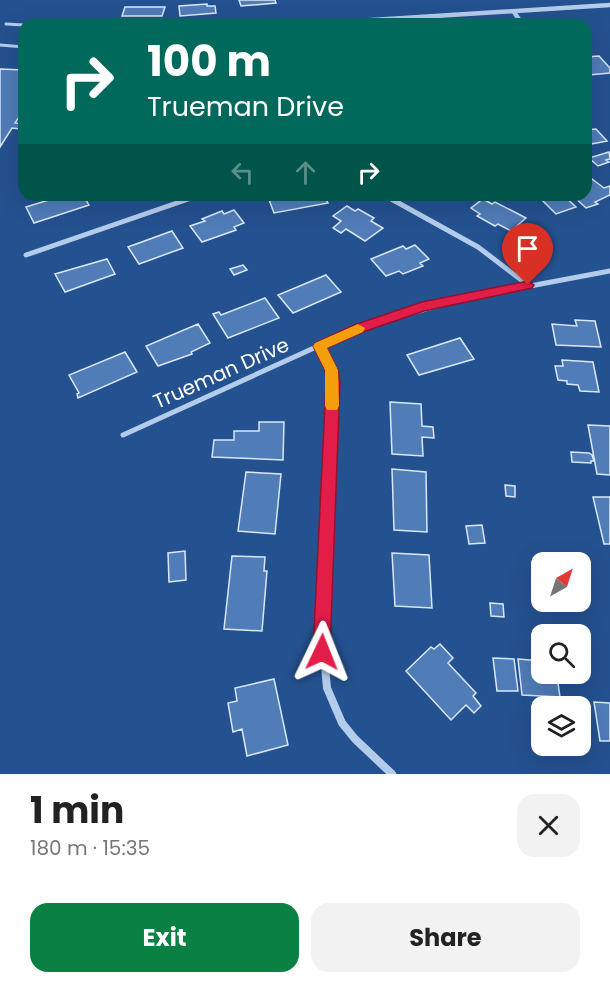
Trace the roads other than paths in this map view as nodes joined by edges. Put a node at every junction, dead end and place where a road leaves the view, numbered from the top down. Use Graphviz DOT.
graph roads {
  1 [pos="610,5"];
  2 [pos="514,12"];
  3 [pos="412,18"];
  4 [pos="518,18"];
  5 [pos="6,24"];
  6 [pos="18,25"];
  7 [pos="0,45"];
  8 [pos="18,46"];
  9 [pos="183,201"];
  10 [pos="394,201"];
  11 [pos="26,255"];
  12 [pos="610,271"];
  13 [pos="528,285"];
  14 [pos="319,346"];
  15 [pos="123,435"];
  16 [pos="392,774"];
  1 -- 2 [label="street"];
  2 -- 3 [label="street"];
  2 -- 4 [label="street"];
  5 -- 6 [label="lane"];
  7 -- 8 [label="lane"];
  9 -- 11 [label="street"];
  10 -- 13 [label="street"];
  12 -- 13 [label="street, Trueman Drive"];
  13 -- 14 [label="street, Trueman Drive"];
  14 -- 15 [label="street, Trueman Drive"];
  14 -- 16 [label="street"];
}
